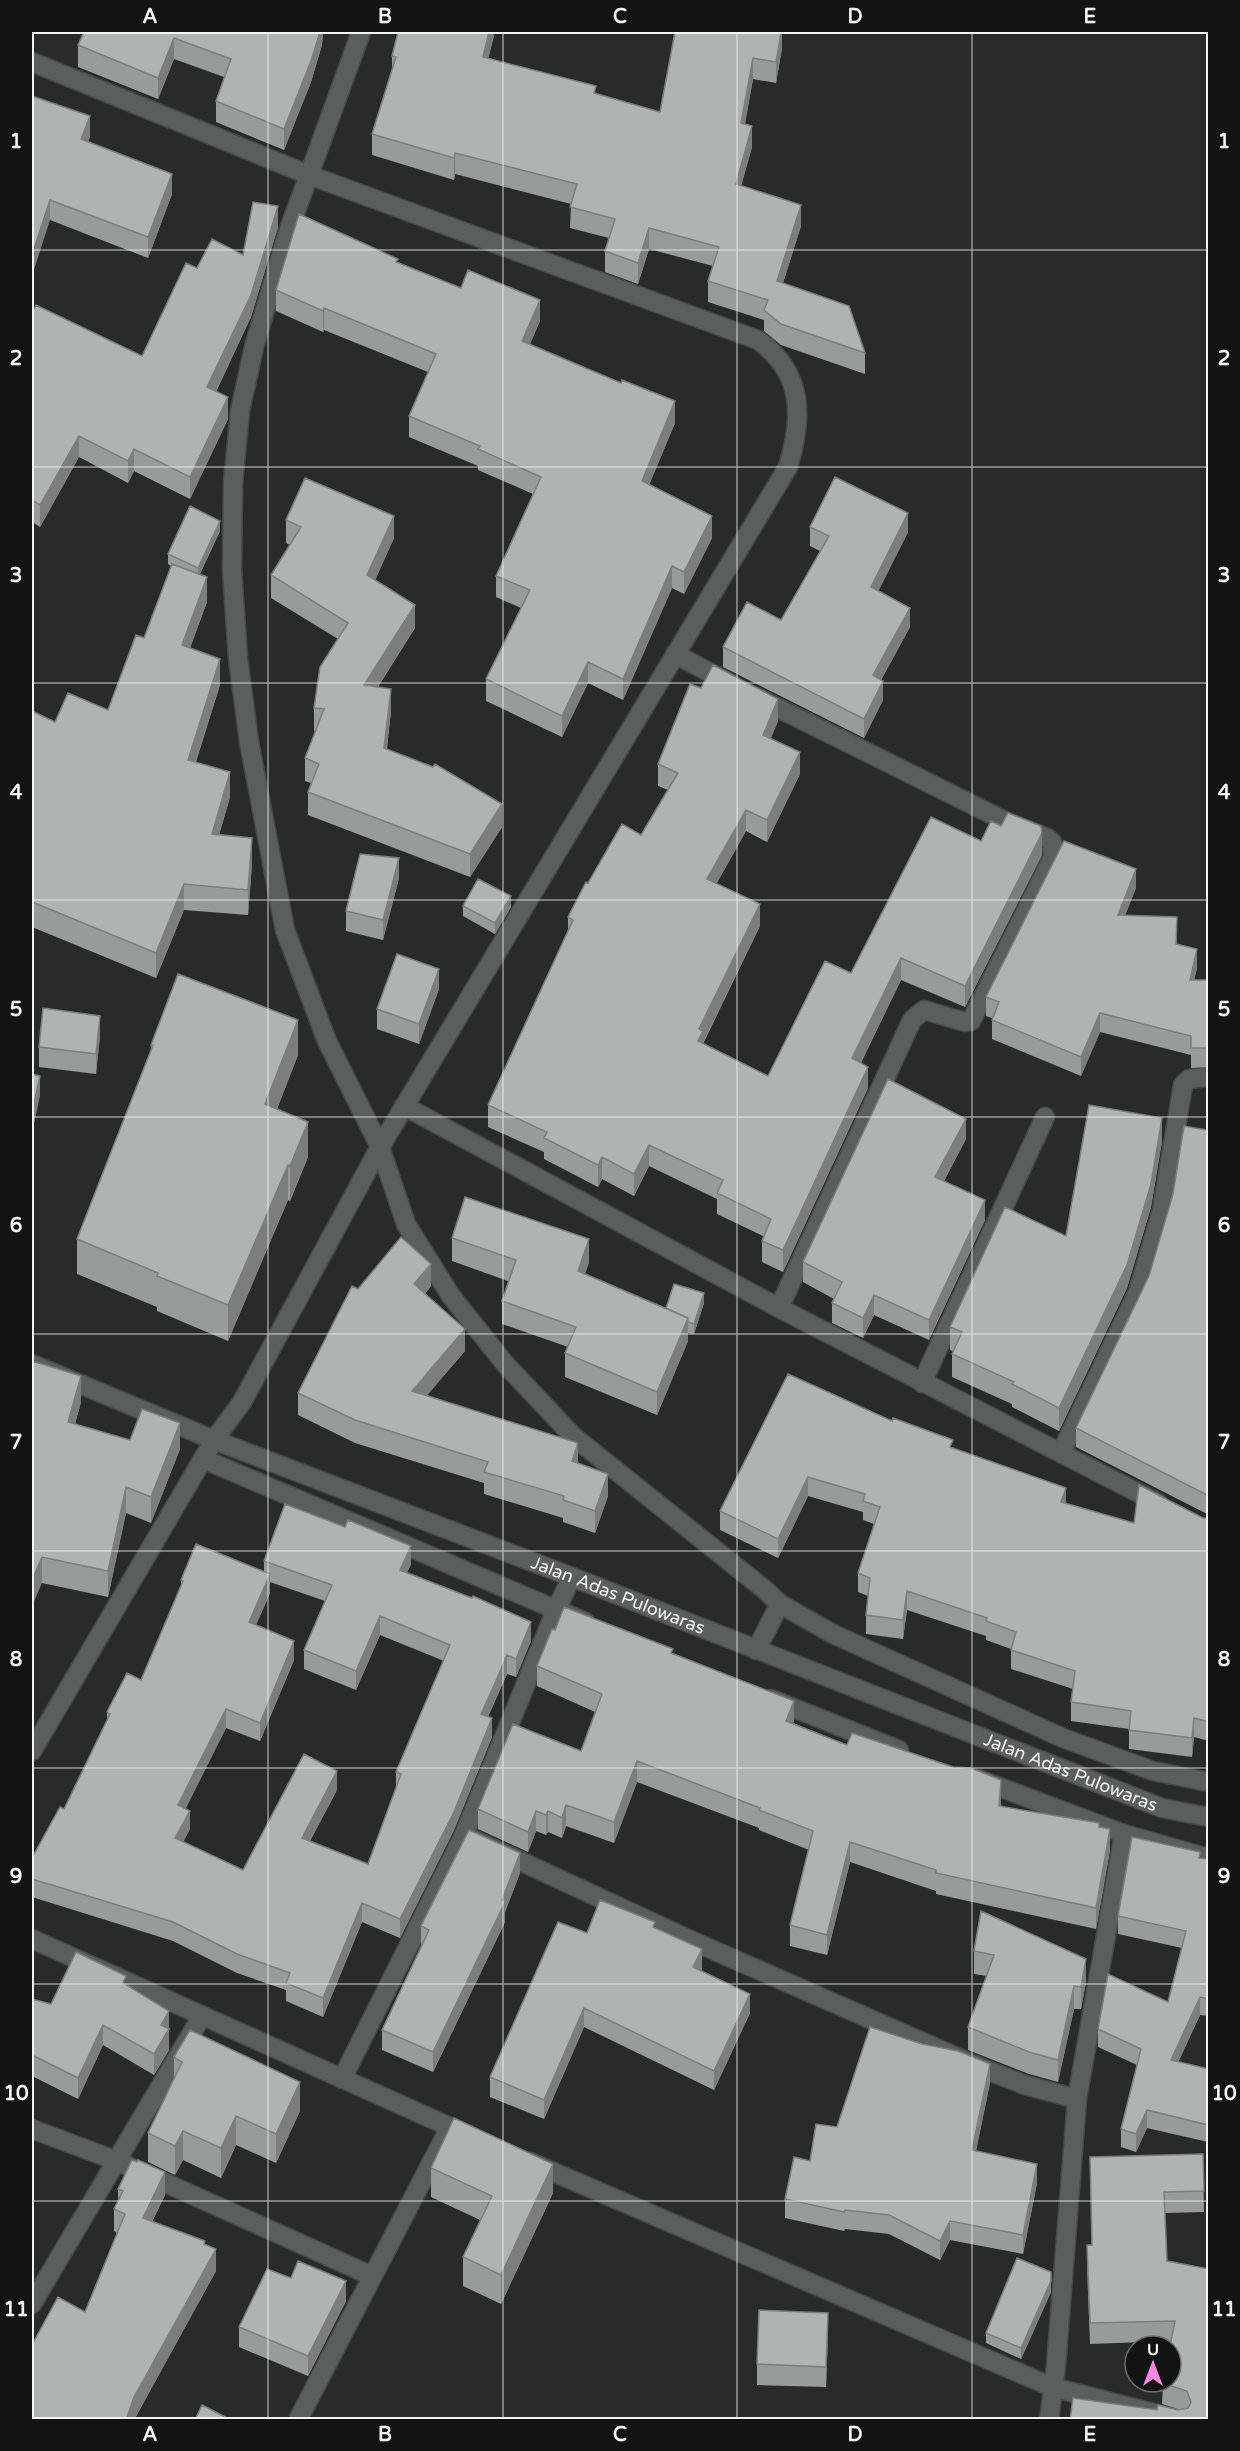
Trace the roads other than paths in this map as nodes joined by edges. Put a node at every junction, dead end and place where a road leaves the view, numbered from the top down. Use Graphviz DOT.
graph roads {
  1 [pos="360,32"];
  2 [pos="32,62"];
  3 [pos="309,176"];
  4 [pos="675,654"];
  5 [pos="1209,1077"];
  6 [pos="404,1106"];
  7 [pos="1045,1117"];
  8 [pos="380,1147"];
  9 [pos="779,1308"];
  10 [pos="32,1364"];
  11 [pos="922,1383"];
  12 [pos="214,1440"];
  13 [pos="1061,1453"];
  14 [pos="203,1459"];
  15 [pos="1177,1512"];
  16 [pos="572,1577"];
  17 [pos="780,1604"];
  18 [pos="556,1610"];
  19 [pos="600,1628"];
  20 [pos="756,1650"];
  21 [pos="751,1691"];
  22 [pos="32,1751"];
  23 [pos="915,1756"];
  24 [pos="959,1772"];
  25 [pos="1209,1782"];
  26 [pos="1209,1817"];
  27 [pos="1124,1834"];
  28 [pos="464,1835"];
  29 [pos="1209,1858"];
  30 [pos="32,1939"];
  31 [pos="202,2016"];
  32 [pos="342,2079"];
  33 [pos="1077,2099"];
  34 [pos="32,2129"];
  35 [pos="515,2156"];
  36 [pos="117,2161"];
  37 [pos="372,2276"];
  38 [pos="32,2304"];
  39 [pos="1052,2387"];
  40 [pos="298,2420"];
  41 [pos="1049,2420"];
  42 [pos="1180,2420"];
  1 -- 3 [label="street"];
  2 -- 3 [label="street"];
  3 -- 4 [label="street"];
  3 -- 8 [label="street"];
  4 -- 6 [label="street"];
  4 -- 9 [label="street"];
  5 -- 13 [label="street"];
  6 -- 8 [label="street"];
  6 -- 9 [label="street"];
  7 -- 11 [label="street"];
  8 -- 12 [label="street"];
  8 -- 17 [label="street"];
  9 -- 11 [label="street"];
  10 -- 12 [label="street, Jalan Adas Pulowaras"];
  11 -- 13 [label="street"];
  12 -- 14 [label="street"];
  12 -- 16 [label="street, Jalan Adas Pulowaras"];
  13 -- 15 [label="street"];
  14 -- 18 [label="street"];
  14 -- 22 [label="street"];
  16 -- 18 [label="street"];
  16 -- 20 [label="street, Jalan Adas Pulowaras"];
  17 -- 20 [label="street"];
  17 -- 25 [label="street"];
  18 -- 19 [label="street"];
  18 -- 28 [label="street"];
  20 -- 26 [label="street, Jalan Adas Pulowaras"];
  21 -- 23 [label="street"];
  24 -- 27 [label="street"];
  27 -- 29 [label="street"];
  27 -- 33 [label="street"];
  28 -- 32 [label="street"];
  28 -- 33 [label="street"];
  30 -- 31 [label="street"];
  31 -- 32 [label="street"];
  31 -- 36 [label="street"];
  32 -- 37 [label="street"];
  33 -- 39 [label="street"];
  34 -- 36 [label="street"];
  35 -- 39 [label="street"];
  36 -- 37 [label="street"];
  36 -- 38 [label="street"];
  37 -- 40 [label="street"];
  39 -- 41 [label="street"];
  39 -- 42 [label="street"];
}
